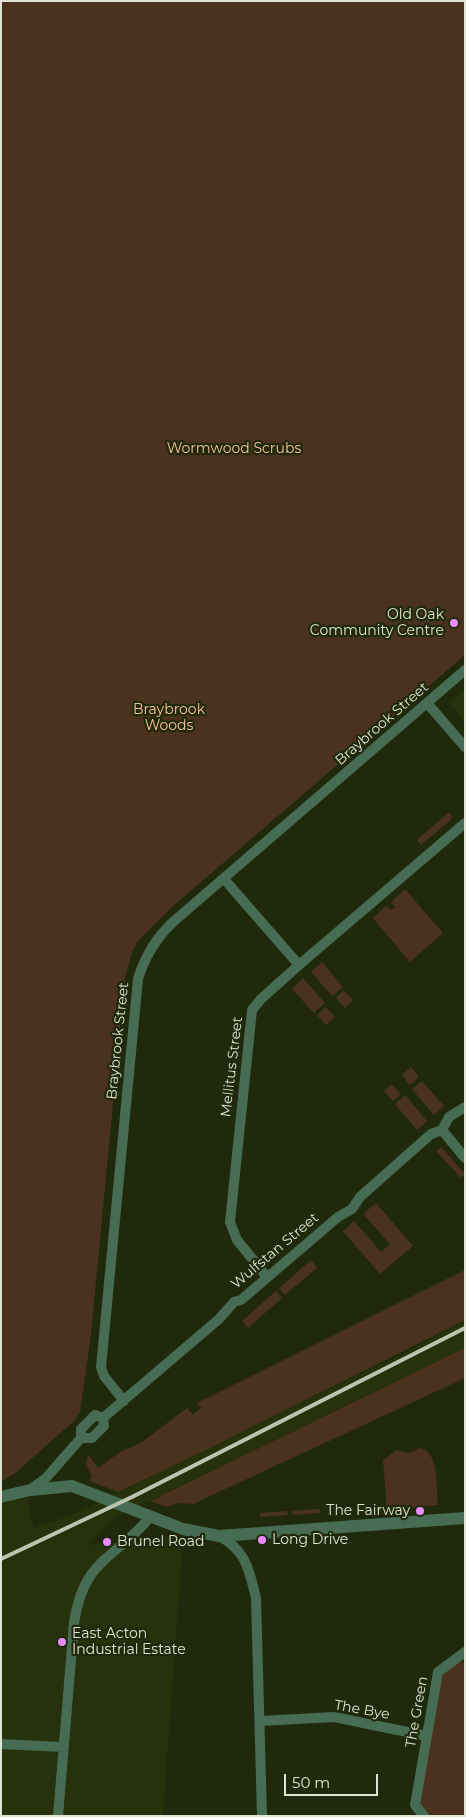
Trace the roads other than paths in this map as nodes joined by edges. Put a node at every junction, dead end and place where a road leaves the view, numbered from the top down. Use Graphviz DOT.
graph roads {
  1 [pos="465,670"];
  2 [pos="427,703"];
  3 [pos="465,747"];
  4 [pos="465,823"];
  5 [pos="224,879"];
  6 [pos="299,965"];
  7 [pos="465,1107"];
  8 [pos="442,1130"];
  9 [pos="465,1158"];
  10 [pos="267,1277"];
  11 [pos="124,1401"];
  12 [pos="103,1418"];
  13 [pos="81,1438"];
  14 [pos="30,1490"];
  15 [pos="1,1497"];
  16 [pos="151,1516"];
  17 [pos="465,1518"];
  18 [pos="219,1536"];
  19 [pos="465,1652"];
  20 [pos="261,1721"];
  21 [pos="427,1736"];
  22 [pos="1,1744"];
  23 [pos="63,1747"];
  24 [pos="58,1816"];
  25 [pos="262,1816"];
  26 [pos="424,1816"];
  1 -- 2 [label="street, Braybrook Street"];
  2 -- 3 [label="street"];
  2 -- 5 [label="street, Braybrook Street"];
  4 -- 6 [label="street, Mellitus Street"];
  5 -- 6 [label="street"];
  5 -- 11 [label="street, Braybrook Street"];
  6 -- 10 [label="street, Mellitus Street"];
  7 -- 8 [label="street, Wulfstan Street"];
  8 -- 9 [label="street"];
  8 -- 10 [label="street, Wulfstan Street"];
  10 -- 11 [label="street, Wulfstan Street"];
  11 -- 12 [label="street, Wulfstan Street"];
  12 -- 13 [label="street, Wulfstan Street"];
  12 -- 13 [label="street, Wulfstan Street"];
  13 -- 14 [label="street, Wulfstan Street"];
  14 -- 15 [label="street"];
  14 -- 16 [label="street"];
  16 -- 18 [label="street"];
  16 -- 23 [label="street"];
  17 -- 18 [label="street"];
  18 -- 20 [label="street"];
  19 -- 21 [label="street, The Green"];
  20 -- 21 [label="street, The Bye"];
  20 -- 25 [label="street"];
  21 -- 26 [label="street, The Green"];
  22 -- 23 [label="street"];
  23 -- 24 [label="street"];
}
